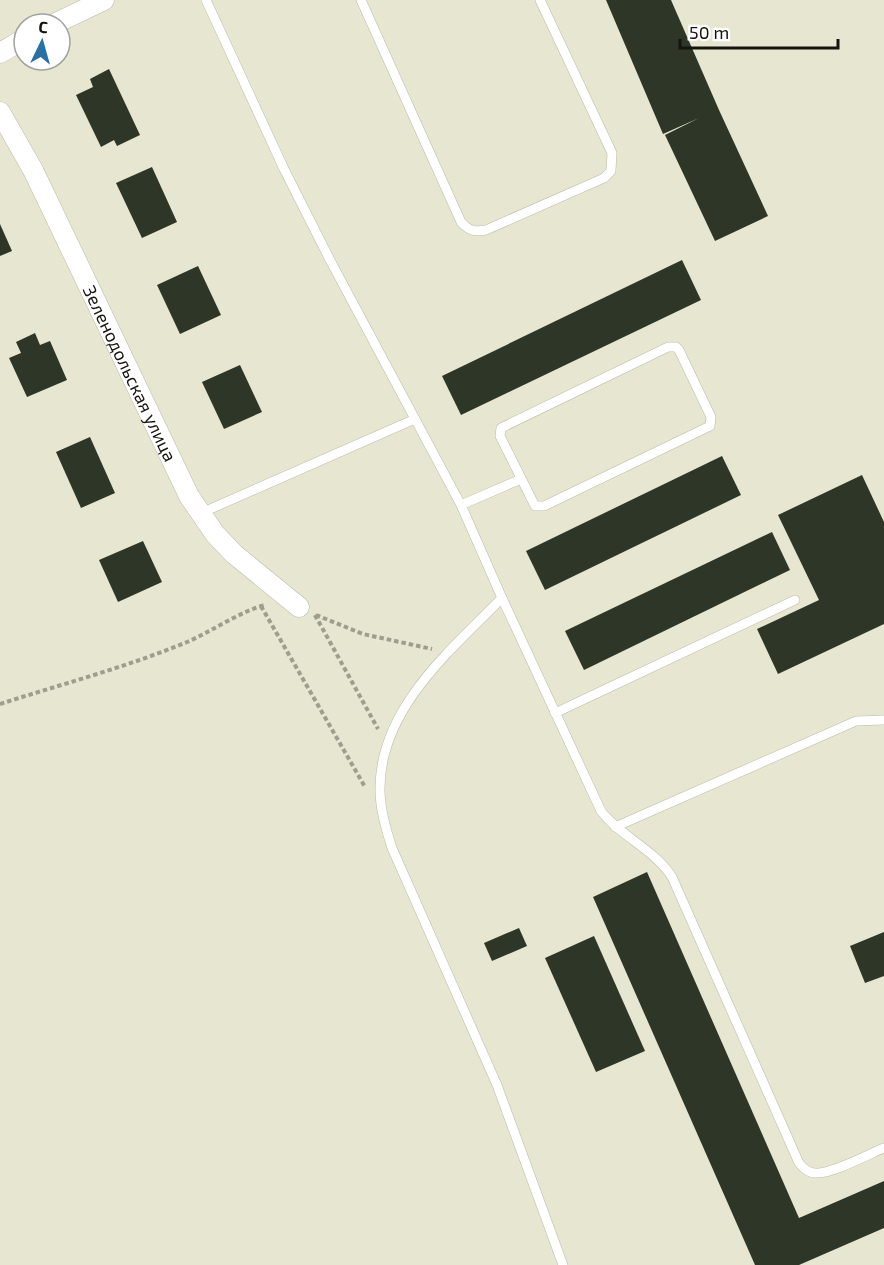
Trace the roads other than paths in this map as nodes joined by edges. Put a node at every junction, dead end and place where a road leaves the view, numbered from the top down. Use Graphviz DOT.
graph roads {
  1 [pos="104,0"];
  2 [pos="206,0"];
  3 [pos="361,0"];
  4 [pos="540,0"];
  5 [pos="72,15"];
  6 [pos="0,112"];
  7 [pos="416,419"];
  8 [pos="521,479"];
  9 [pos="461,506"];
  10 [pos="200,513"];
  11 [pos="502,598"];
  12 [pos="795,600"];
  13 [pos="307,611"];
  14 [pos="555,713"];
  15 [pos="884,720"];
  16 [pos="615,827"];
  17 [pos="884,1148"];
  18 [pos="563,1265"];
  1 -- 5 [label="street"];
  2 -- 7 [label="lane"];
  3 -- 4 [label="lane"];
  6 -- 10 [label="street, Зеленодольская улица"];
  7 -- 9 [label="lane"];
  7 -- 10 [label="lane"];
  8 -- 8 [label="lane"];
  8 -- 9 [label="lane"];
  9 -- 11 [label="lane"];
  10 -- 13 [label="street, Зеленодольская улица"];
  11 -- 14 [label="lane"];
  11 -- 18 [label="lane"];
  12 -- 14 [label="lane"];
  14 -- 16 [label="lane"];
  15 -- 16 [label="lane"];
  16 -- 17 [label="lane"];
}
